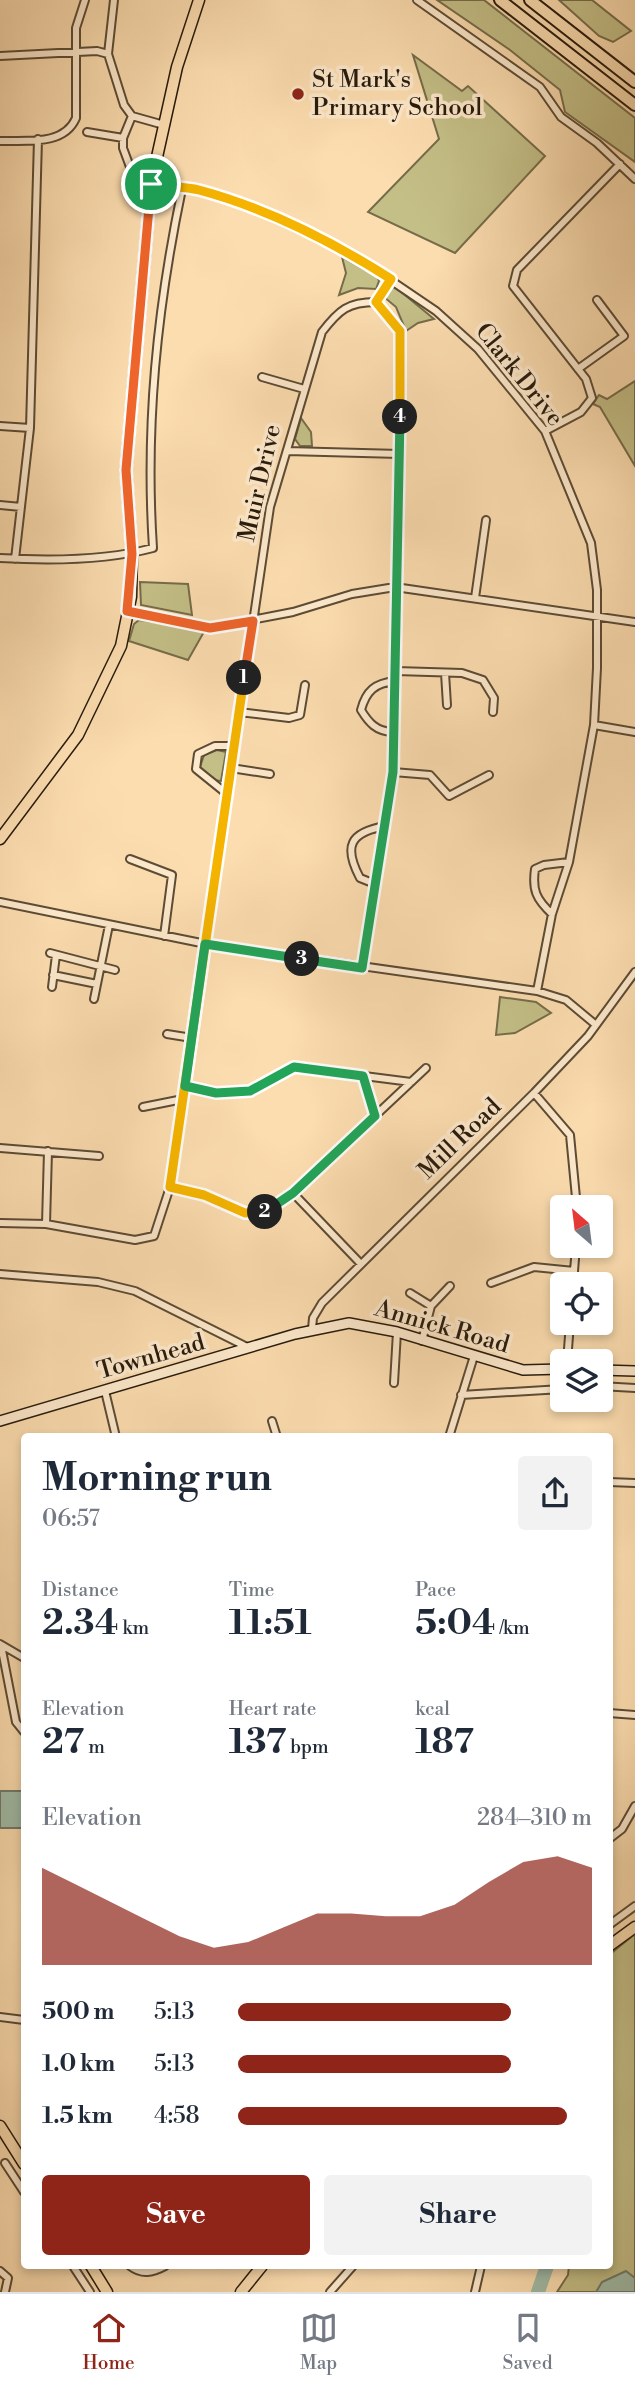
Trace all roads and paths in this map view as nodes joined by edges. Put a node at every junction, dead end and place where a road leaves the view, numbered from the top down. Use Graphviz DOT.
graph roads {
  1 [pos="85,0"];
  2 [pos="114,0"];
  3 [pos="199,0"];
  4 [pos="417,0"];
  5 [pos="500,0"];
  6 [pos="530,0"];
  7 [pos="74,52"];
  8 [pos="108,54"];
  9 [pos="0,56"];
  10 [pos="635,82"];
  11 [pos="635,105"];
  12 [pos="132,116"];
  13 [pos="164,125"];
  14 [pos="87,132"];
  15 [pos="123,138"];
  16 [pos="38,139"];
  17 [pos="0,142"];
  18 [pos="620,164"];
  19 [pos="635,179"];
  20 [pos="151,184"];
  21 [pos="182,189"];
  22 [pos="391,279"];
  23 [pos="597,300"];
  24 [pos="376,302"];
  25 [pos="578,369"];
  26 [pos="262,377"];
  27 [pos="304,388"];
  28 [pos="0,426"];
  29 [pos="30,428"];
  30 [pos="545,430"];
  31 [pos="287,451"];
  32 [pos="400,454"];
  33 [pos="0,505"];
  34 [pos="21,507"];
  35 [pos="486,520"];
  36 [pos="132,554"];
  37 [pos="0,558"];
  38 [pos="15,559"];
  39 [pos="395,587"];
  40 [pos="475,598"];
  41 [pos="127,611"];
  42 [pos="597,616"];
  43 [pos="253,621"];
  44 [pos="635,622"];
  45 [pos="396,671"];
  46 [pos="445,673"];
  47 [pos="395,681"];
  48 [pos="305,685"];
  49 [pos="447,705"];
  50 [pos="239,712"];
  51 [pos="493,712"];
  52 [pos="594,725"];
  53 [pos="392,732"];
  54 [pos="635,732"];
  55 [pos="234,746"];
  56 [pos="231,768"];
  57 [pos="393,772"];
  58 [pos="270,774"];
  59 [pos="489,775"];
  60 [pos="227,794"];
  61 [pos="386,826"];
  62 [pos="0,839"];
  63 [pos="130,859"];
  64 [pos="569,862"];
  65 [pos="375,884"];
  66 [pos="0,902"];
  67 [pos="552,914"];
  68 [pos="109,925"];
  69 [pos="164,936"];
  70 [pos="205,944"];
  71 [pos="100,967"];
  72 [pos="362,968"];
  73 [pos="116,971"];
  74 [pos="635,972"];
  75 [pos="54,975"];
  76 [pos="97,984"];
  77 [pos="52,987"];
  78 [pos="537,991"];
  79 [pos="94,999"];
  80 [pos="596,1025"];
  81 [pos="167,1034"];
  82 [pos="192,1038"];
  83 [pos="426,1068"];
  84 [pos="363,1076"];
  85 [pos="411,1082"];
  86 [pos="185,1086"];
  87 [pos="534,1093"];
  88 [pos="183,1099"];
  89 [pos="143,1107"];
  90 [pos="375,1116"];
  91 [pos="0,1147"];
  92 [pos="48,1151"];
  93 [pos="99,1156"];
  94 [pos="170,1187"];
  95 [pos="293,1193"];
  96 [pos="576,1195"];
  97 [pos="0,1223"];
  98 [pos="46,1224"];
  99 [pos="575,1258"];
  100 [pos="360,1263"];
  101 [pos="574,1272"];
  102 [pos="0,1274"];
  103 [pos="491,1283"];
  104 [pos="450,1286"];
  105 [pos="410,1293"];
  106 [pos="431,1306"];
  107 [pos="312,1329"];
  108 [pos="397,1332"];
  109 [pos="422,1341"];
  110 [pos="251,1349"];
  111 [pos="474,1356"];
  112 [pos="550,1369"];
  113 [pos="613,1370"];
  114 [pos="635,1370"];
  115 [pos="394,1383"];
  116 [pos="613,1387"];
  117 [pos="635,1388"];
  118 [pos="550,1390"];
  119 [pos="105,1391"];
  120 [pos="461,1395"];
  121 [pos="0,1421"];
  122 [pos="272,1421"];
  123 [pos="115,1433"];
  124 [pos="276,1433"];
  125 [pos="450,1433"];
  126 [pos="613,1482"];
  127 [pos="635,1483"];
  128 [pos="1,1644"];
  129 [pos="21,1656"];
  130 [pos="613,1713"];
  131 [pos="635,1715"];
  132 [pos="21,1728"];
  133 [pos="635,1806"];
  134 [pos="613,1836"];
  135 [pos="635,1906"];
  136 [pos="613,1922"];
  137 [pos="635,1927"];
  138 [pos="613,1943"];
  139 [pos="0,2017"];
  140 [pos="21,2020"];
  141 [pos="0,2126"];
  142 [pos="18,2154"];
  143 [pos="21,2159"];
  144 [pos="3,2165"];
  145 [pos="21,2188"];
  146 [pos="75,2269"];
  147 [pos="93,2269"];
  148 [pos="134,2269"];
  149 [pos="159,2269"];
  150 [pos="260,2269"];
  151 [pos="350,2269"];
  152 [pos="480,2269"];
  153 [pos="0,2271"];
  154 [pos="105,2289"];
  155 [pos="332,2291"];
  156 [pos="5,2292"];
  157 [pos="91,2292"];
  158 [pos="241,2292"];
  159 [pos="475,2292"];
  1 -- 7 [label="street"];
  2 -- 8 [label="street"];
  3 -- 13 [label="main road"];
  4 -- 18 [label="street"];
  5 -- 11 [label="highway"];
  6 -- 10 [label="highway"];
  7 -- 8 [label="street"];
  7 -- 9 [label="street"];
  7 -- 16 [label="street"];
  8 -- 12 [label="street"];
  12 -- 13 [label="street"];
  12 -- 15 [label="street"];
  13 -- 20 [label="main road"];
  14 -- 15 [label="street"];
  15 -- 20 [label="street, Clark Drive"];
  16 -- 17 [label="street"];
  16 -- 29 [label="street"];
  18 -- 19 [label="street"];
  18 -- 25 [label="street"];
  20 -- 21 [label="street, Clark Drive"];
  20 -- 36 [label="main road"];
  21 -- 22 [label="street, Clark Drive"];
  21 -- 36 [label="street"];
  22 -- 24 [label="street"];
  22 -- 30 [label="street, Clark Drive"];
  23 -- 25 [label="street"];
  24 -- 27 [label="street, Muir Drive"];
  24 -- 32 [label="street"];
  25 -- 30 [label="street"];
  26 -- 27 [label="street"];
  27 -- 31 [label="street, Muir Drive"];
  28 -- 29 [label="street"];
  29 -- 34 [label="street"];
  30 -- 42 [label="street, Clark Drive"];
  31 -- 32 [label="street"];
  31 -- 43 [label="street, Muir Drive"];
  32 -- 39 [label="street"];
  33 -- 34 [label="street"];
  34 -- 38 [label="street"];
  35 -- 40 [label="street"];
  36 -- 38 [label="street"];
  36 -- 41 [label="main road"];
  37 -- 38 [label="street"];
  39 -- 40 [label="street"];
  39 -- 43 [label="street"];
  39 -- 45 [label="street"];
  40 -- 42 [label="street"];
  41 -- 43 [label="street"];
  41 -- 62 [label="main road"];
  42 -- 44 [label="street"];
  42 -- 52 [label="street, Clark Drive"];
  43 -- 50 [label="street, Muir Drive"];
  45 -- 46 [label="street"];
  45 -- 47 [label="street"];
  46 -- 49 [label="street"];
  46 -- 51 [label="street"];
  47 -- 53 [label="street"];
  47 -- 53 [label="street"];
  48 -- 50 [label="street"];
  50 -- 55 [label="street, Muir Drive"];
  52 -- 54 [label="street"];
  52 -- 64 [label="street, Clark Drive"];
  53 -- 57 [label="street"];
  55 -- 56 [label="street, Muir Drive"];
  55 -- 60 [label="street"];
  56 -- 58 [label="street"];
  56 -- 60 [label="street, Muir Drive"];
  57 -- 59 [label="street"];
  57 -- 61 [label="street"];
  60 -- 70 [label="street, Muir Drive"];
  61 -- 65 [label="street"];
  61 -- 65 [label="street"];
  63 -- 69 [label="street"];
  64 -- 67 [label="street, Clark Drive"];
  64 -- 67 [label="street"];
  65 -- 72 [label="street"];
  66 -- 68 [label="street"];
  67 -- 78 [label="street, Clark Drive"];
  68 -- 69 [label="street"];
  68 -- 71 [label="street"];
  69 -- 70 [label="street"];
  70 -- 72 [label="street"];
  70 -- 82 [label="street, Muir Drive"];
  71 -- 73 [label="street"];
  71 -- 75 [label="street"];
  71 -- 76 [label="street"];
  72 -- 78 [label="street"];
  74 -- 80 [label="street, Mill Road"];
  75 -- 76 [label="street"];
  75 -- 77 [label="street"];
  76 -- 79 [label="street"];
  78 -- 80 [label="street"];
  80 -- 87 [label="street, Mill Road"];
  81 -- 82 [label="street"];
  82 -- 86 [label="street, Muir Drive"];
  83 -- 85 [label="street"];
  84 -- 85 [label="street"];
  84 -- 86 [label="street"];
  84 -- 90 [label="street"];
  85 -- 90 [label="street"];
  86 -- 88 [label="street, Muir Drive"];
  87 -- 96 [label="street"];
  87 -- 100 [label="street, Mill Road"];
  88 -- 89 [label="street"];
  88 -- 94 [label="street, Muir Drive"];
  90 -- 95 [label="street"];
  91 -- 92 [label="street"];
  92 -- 93 [label="street"];
  92 -- 98 [label="street"];
  94 -- 95 [label="street"];
  94 -- 98 [label="street, Muir Drive"];
  95 -- 100 [label="street"];
  97 -- 98 [label="street"];
  99 -- 101 [label="street"];
  100 -- 107 [label="street, Mill Road"];
  101 -- 103 [label="street"];
  102 -- 110 [label="street"];
  104 -- 106 [label="street"];
  105 -- 106 [label="street"];
  106 -- 109 [label="street"];
  107 -- 108 [label="main road, Annick Road"];
  107 -- 110 [label="main road, Townhead"];
  108 -- 109 [label="main road, Annick Road"];
  108 -- 115 [label="street"];
  109 -- 111 [label="main road, Annick Road"];
  110 -- 119 [label="main road, Townhead"];
  111 -- 112 [label="main road, Annick Road"];
  111 -- 120 [label="street"];
  113 -- 114 [label="main road"];
  116 -- 117 [label="street"];
  118 -- 120 [label="street, Annick Road"];
  119 -- 121 [label="main road, Townhead"];
  119 -- 123 [label="street"];
  120 -- 125 [label="street"];
  122 -- 124 [label="street"];
  126 -- 127 [label="street"];
  128 -- 129 [label="street"];
  128 -- 132 [label="street"];
  130 -- 131 [label="street"];
  133 -- 134 [label="street"];
  135 -- 136 [label="street"];
  137 -- 138 [label="main road"];
  139 -- 140 [label="street"];
  141 -- 142 [label="main road"];
  142 -- 143 [label="main road"];
  142 -- 144 [label="street"];
  144 -- 145 [label="street"];
  146 -- 157 [label="street"];
  147 -- 154 [label="main road"];
  148 -- 149 [label="street"];
  150 -- 158 [label="main road"];
  151 -- 155 [label="street"];
  152 -- 159 [label="street"];
  153 -- 156 [label="street"];
  154 -- 157 [label="street"];
}
